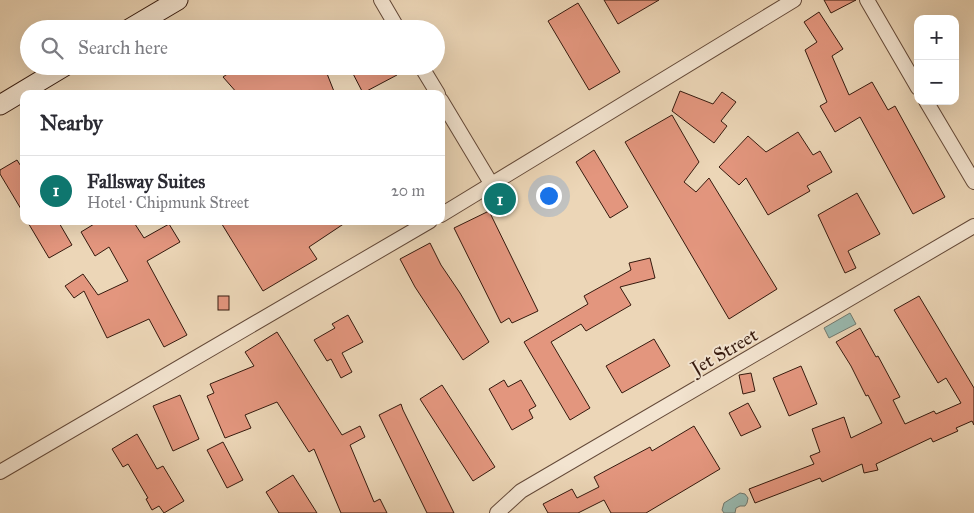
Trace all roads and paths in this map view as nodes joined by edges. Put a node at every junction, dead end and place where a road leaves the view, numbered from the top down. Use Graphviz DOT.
graph roads {
  1 [pos="178,0"];
  2 [pos="381,0"];
  3 [pos="794,0"];
  4 [pos="867,0"];
  5 [pos="144,20"];
  6 [pos="393,20"];
  7 [pos="50,75"];
  8 [pos="426,75"];
  9 [pos="914,81"];
  10 [pos="25,90"];
  11 [pos="436,90"];
  12 [pos="20,93"];
  13 [pos="0,105"];
  14 [pos="928,105"];
  15 [pos="445,107"];
  16 [pos="974,182"];
  17 [pos="492,185"];
  18 [pos="445,213"];
  19 [pos="423,225"];
  20 [pos="974,226"];
  21 [pos="0,472"];
  22 [pos="497,513"];
  1 -- 5 [label="main road"];
  2 -- 6 [label="street"];
  3 -- 17 [label="street"];
  4 -- 9 [label="street"];
  7 -- 10 [label="main road"];
  8 -- 11 [label="street"];
  12 -- 13 [label="main road"];
  14 -- 16 [label="street"];
  15 -- 17 [label="street"];
  17 -- 18 [label="street"];
  19 -- 21 [label="street"];
  20 -- 22 [label="street, Jet Street"];
}
